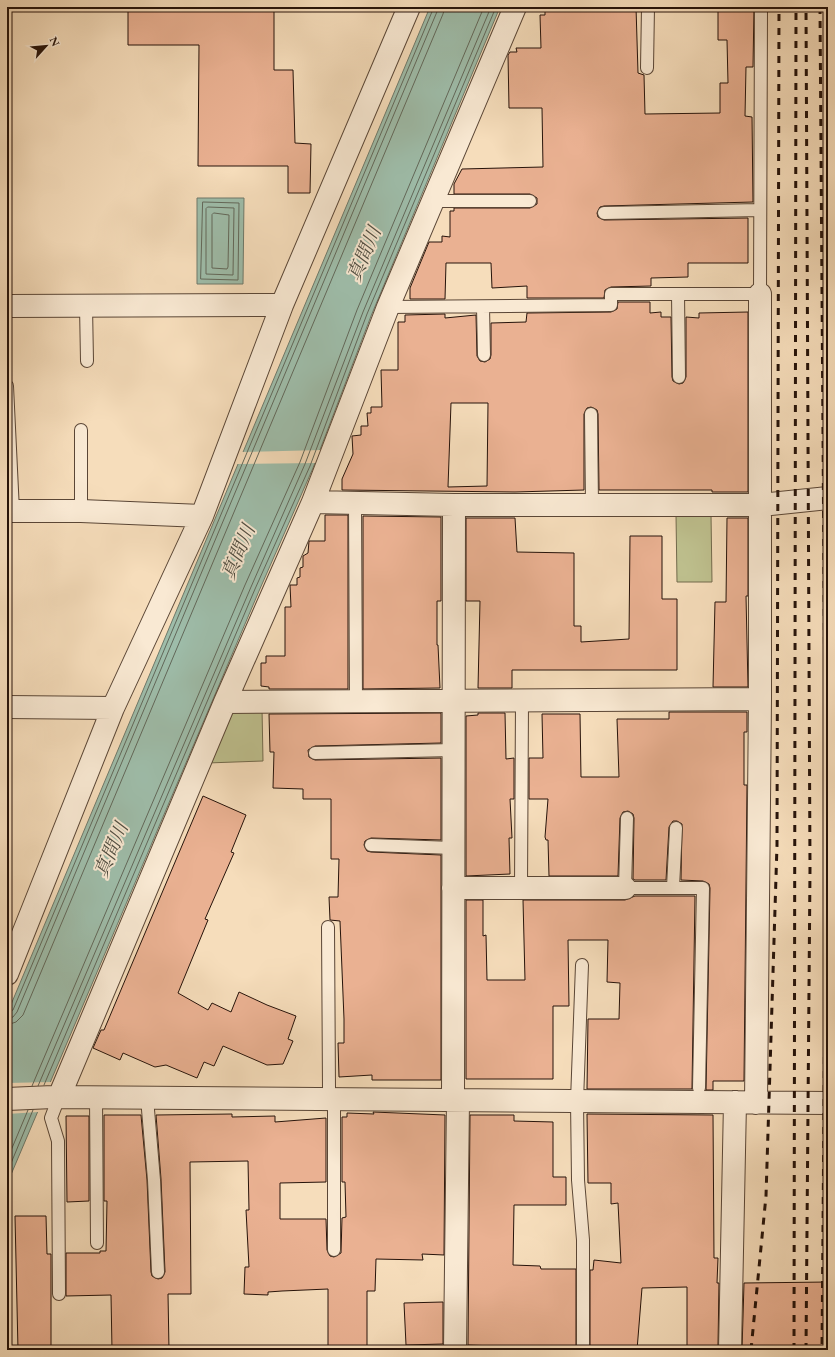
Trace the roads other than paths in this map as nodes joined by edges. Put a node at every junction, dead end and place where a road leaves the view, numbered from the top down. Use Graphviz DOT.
graph roads {
  1 [pos="409,7"];
  2 [pos="515,7"];
  3 [pos="648,7"];
  4 [pos="761,7"];
  5 [pos="647,68"];
  6 [pos="433,201"];
  7 [pos="530,201"];
  8 [pos="760,210"];
  9 [pos="604,212"];
  10 [pos="678,294"];
  11 [pos="760,294"];
  12 [pos="282,305"];
  13 [pos="7,306"];
  14 [pos="86,306"];
  15 [pos="483,306"];
  16 [pos="388,307"];
  17 [pos="484,355"];
  18 [pos="87,361"];
  19 [pos="679,377"];
  20 [pos="7,386"];
  21 [pos="591,414"];
  22 [pos="81,430"];
  23 [pos="828,498"];
  24 [pos="313,502"];
  25 [pos="355,503"];
  26 [pos="454,505"];
  27 [pos="592,505"];
  28 [pos="761,505"];
  29 [pos="10,511"];
  30 [pos="80,511"];
  31 [pos="202,516"];
  32 [pos="760,699"];
  33 [pos="454,701"];
  34 [pos="522,701"];
  35 [pos="225,702"];
  36 [pos="356,702"];
  37 [pos="7,707"];
  38 [pos="113,708"];
  39 [pos="454,750"];
  40 [pos="315,754"];
  41 [pos="627,818"];
  42 [pos="676,828"];
  43 [pos="371,845"];
  44 [pos="453,848"];
  45 [pos="673,887"];
  46 [pos="454,888"];
  47 [pos="521,888"];
  48 [pos="625,888"];
  49 [pos="328,927"];
  50 [pos="582,965"];
  51 [pos="7,974"];
  52 [pos="699,1088"];
  53 [pos="56,1097"];
  54 [pos="96,1097"];
  55 [pos="147,1098"];
  56 [pos="7,1099"];
  57 [pos="330,1099"];
  58 [pos="455,1100"];
  59 [pos="577,1101"];
  60 [pos="745,1103"];
  61 [pos="828,1103"];
  62 [pos="96,1243"];
  63 [pos="334,1250"];
  64 [pos="158,1272"];
  65 [pos="59,1294"];
  66 [pos="455,1350"];
  67 [pos="583,1350"];
  68 [pos="730,1350"];
  1 -- 12 [label="street"];
  2 -- 6 [label="street"];
  3 -- 5 [label="lane"];
  4 -- 8 [label="lane"];
  6 -- 7 [label="lane"];
  6 -- 16 [label="street"];
  8 -- 9 [label="lane"];
  8 -- 11 [label="lane"];
  10 -- 11 [label="lane"];
  10 -- 15 [label="lane"];
  10 -- 19 [label="lane"];
  11 -- 28 [label="street"];
  12 -- 14 [label="street"];
  12 -- 31 [label="street"];
  13 -- 14 [label="street"];
  14 -- 18 [label="lane"];
  15 -- 16 [label="lane"];
  15 -- 17 [label="lane"];
  16 -- 24 [label="street"];
  20 -- 29 [label="lane"];
  21 -- 27 [label="lane"];
  22 -- 30 [label="lane"];
  23 -- 28 [label="street"];
  24 -- 25 [label="street"];
  24 -- 35 [label="street"];
  25 -- 26 [label="street"];
  25 -- 36 [label="lane"];
  26 -- 27 [label="street"];
  26 -- 33 [label="street"];
  27 -- 28 [label="street"];
  28 -- 32 [label="street"];
  29 -- 30 [label="street"];
  30 -- 31 [label="street"];
  31 -- 38 [label="street"];
  32 -- 34 [label="street"];
  32 -- 60 [label="street"];
  33 -- 34 [label="street"];
  33 -- 36 [label="street"];
  33 -- 39 [label="street"];
  34 -- 47 [label="lane"];
  35 -- 36 [label="street"];
  35 -- 53 [label="street"];
  37 -- 38 [label="street"];
  38 -- 51 [label="street"];
  39 -- 40 [label="lane"];
  39 -- 44 [label="street"];
  41 -- 48 [label="lane"];
  42 -- 45 [label="lane"];
  43 -- 44 [label="lane"];
  44 -- 46 [label="street"];
  45 -- 48 [label="lane"];
  45 -- 52 [label="lane"];
  46 -- 47 [label="street"];
  46 -- 58 [label="street"];
  47 -- 48 [label="street"];
  49 -- 57 [label="lane"];
  50 -- 59 [label="lane"];
  53 -- 54 [label="street"];
  53 -- 56 [label="street"];
  53 -- 65 [label="lane"];
  54 -- 55 [label="street"];
  54 -- 62 [label="lane"];
  55 -- 57 [label="street"];
  55 -- 64 [label="lane"];
  57 -- 58 [label="street"];
  57 -- 63 [label="lane"];
  58 -- 59 [label="street"];
  58 -- 66 [label="street"];
  59 -- 60 [label="street"];
  59 -- 67 [label="lane"];
  60 -- 61 [label="street"];
  60 -- 68 [label="street"];
}
